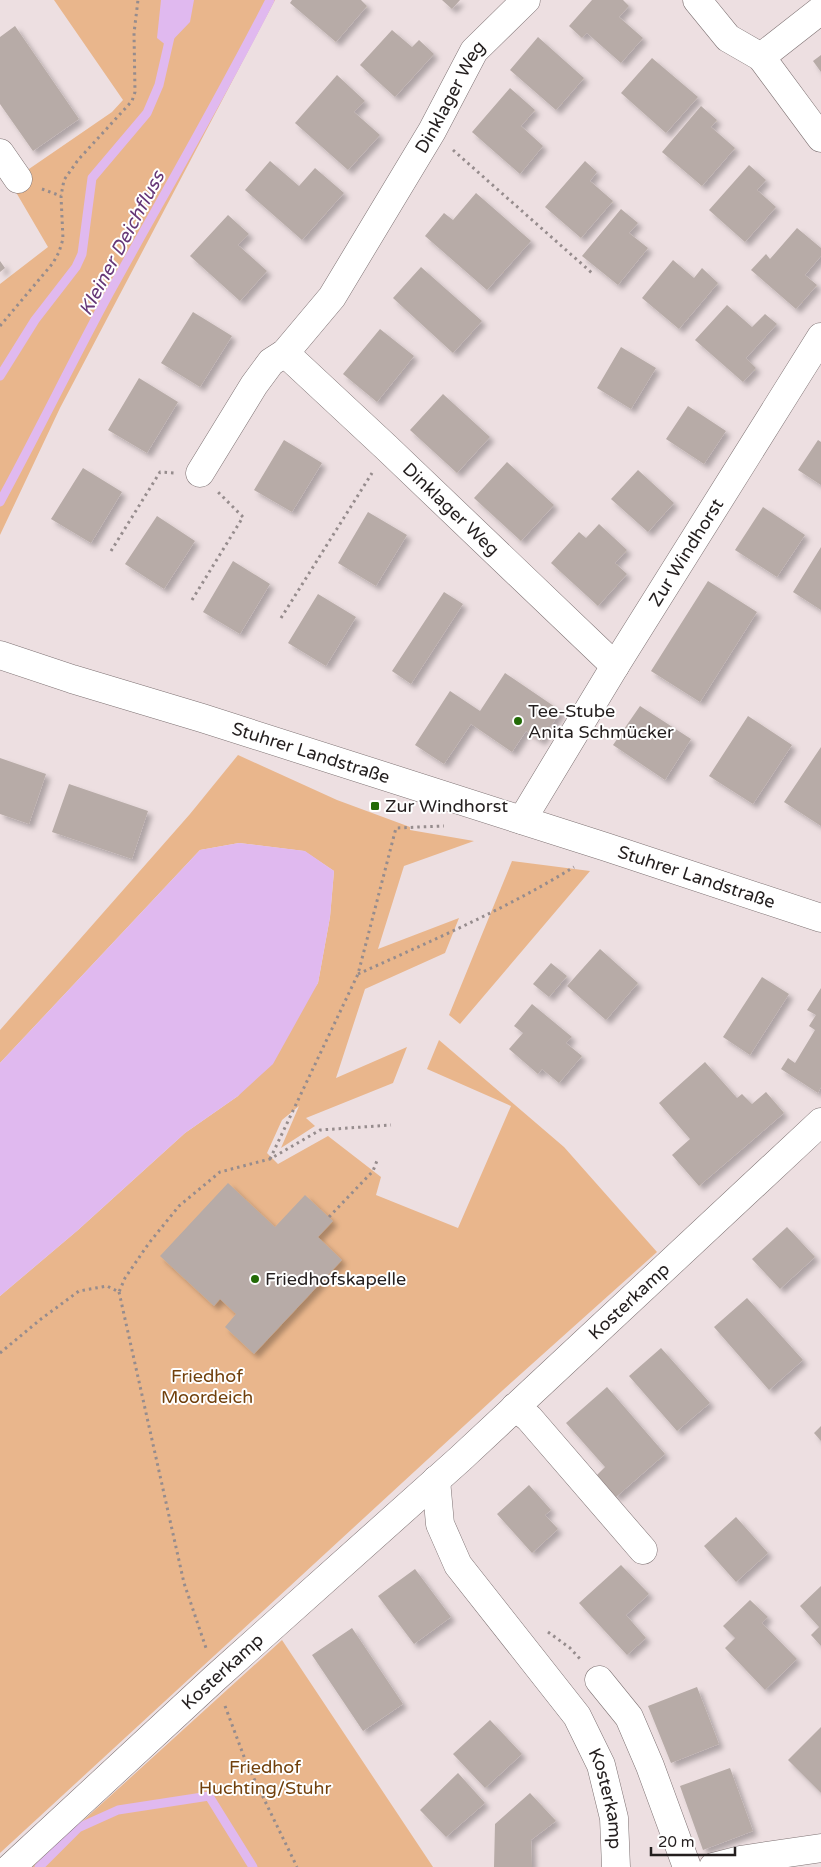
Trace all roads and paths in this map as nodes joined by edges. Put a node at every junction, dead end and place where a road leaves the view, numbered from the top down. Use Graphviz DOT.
graph roads {
  1 [pos="138,0"];
  2 [pos="526,0"];
  3 [pos="697,0"];
  4 [pos="821,10"];
  5 [pos="761,57"];
  6 [pos="432,131"];
  7 [pos="821,138"];
  8 [pos="0,152"];
  9 [pos="18,179"];
  10 [pos="592,273"];
  11 [pos="0,326"];
  12 [pos="821,337"];
  13 [pos="285,353"];
  14 [pos="387,448"];
  15 [pos="200,474"];
  16 [pos="111,551"];
  17 [pos="192,600"];
  18 [pos="281,618"];
  19 [pos="0,655"];
  20 [pos="615,666"];
  21 [pos="472,805"];
  22 [pos="522,820"];
  23 [pos="606,847"];
  24 [pos="821,918"];
  25 [pos="358,974"];
  26 [pos="821,1122"];
  27 [pos="391,1125"];
  28 [pos="378,1158"];
  29 [pos="270,1159"];
  30 [pos="329,1217"];
  31 [pos="118,1292"];
  32 [pos="0,1353"];
  33 [pos="515,1408"];
  34 [pos="436,1480"];
  35 [pos="643,1550"];
  36 [pos="547,1631"];
  37 [pos="215,1678"];
  38 [pos="600,1680"];
  39 [pos="821,1848"];
  40 [pos="11,1867"];
  41 [pos="297,1867"];
  42 [pos="616,1867"];
  43 [pos="687,1867"];
  44 [pos="713,1867"];
  1 -- 11 [label="path"];
  2 -- 6 [label="street, Dinklager Weg"];
  3 -- 5 [label="street"];
  4 -- 5 [label="street"];
  5 -- 7 [label="street"];
  6 -- 10 [label="path"];
  6 -- 13 [label="street, Dinklager Weg"];
  8 -- 9 [label="street"];
  12 -- 20 [label="street, Zur Windhorst"];
  13 -- 14 [label="street, Dinklager Weg"];
  13 -- 15 [label="street, Dinklager Weg"];
  14 -- 18 [label="path"];
  14 -- 20 [label="street, Dinklager Weg"];
  15 -- 16 [label="path"];
  15 -- 17 [label="path"];
  19 -- 21 [label="street, Stuhrer Landstraße"];
  20 -- 22 [label="street, Zur Windhorst"];
  21 -- 22 [label="street, Stuhrer Landstraße"];
  21 -- 25 [label="path"];
  22 -- 23 [label="street, Stuhrer Landstraße"];
  23 -- 24 [label="street, Stuhrer Landstraße"];
  23 -- 25 [label="path"];
  25 -- 29 [label="path"];
  26 -- 33 [label="street, Kosterkamp"];
  27 -- 29 [label="path"];
  28 -- 30 [label="path"];
  29 -- 31 [label="path"];
  31 -- 32 [label="path"];
  31 -- 37 [label="path"];
  33 -- 34 [label="street, Kosterkamp"];
  33 -- 35 [label="street"];
  34 -- 37 [label="street, Kosterkamp"];
  34 -- 42 [label="street, Kosterkamp"];
  36 -- 38 [label="path"];
  37 -- 40 [label="street, Kosterkamp"];
  37 -- 41 [label="path"];
  38 -- 43 [label="street"];
  39 -- 44 [label="street"];
}
